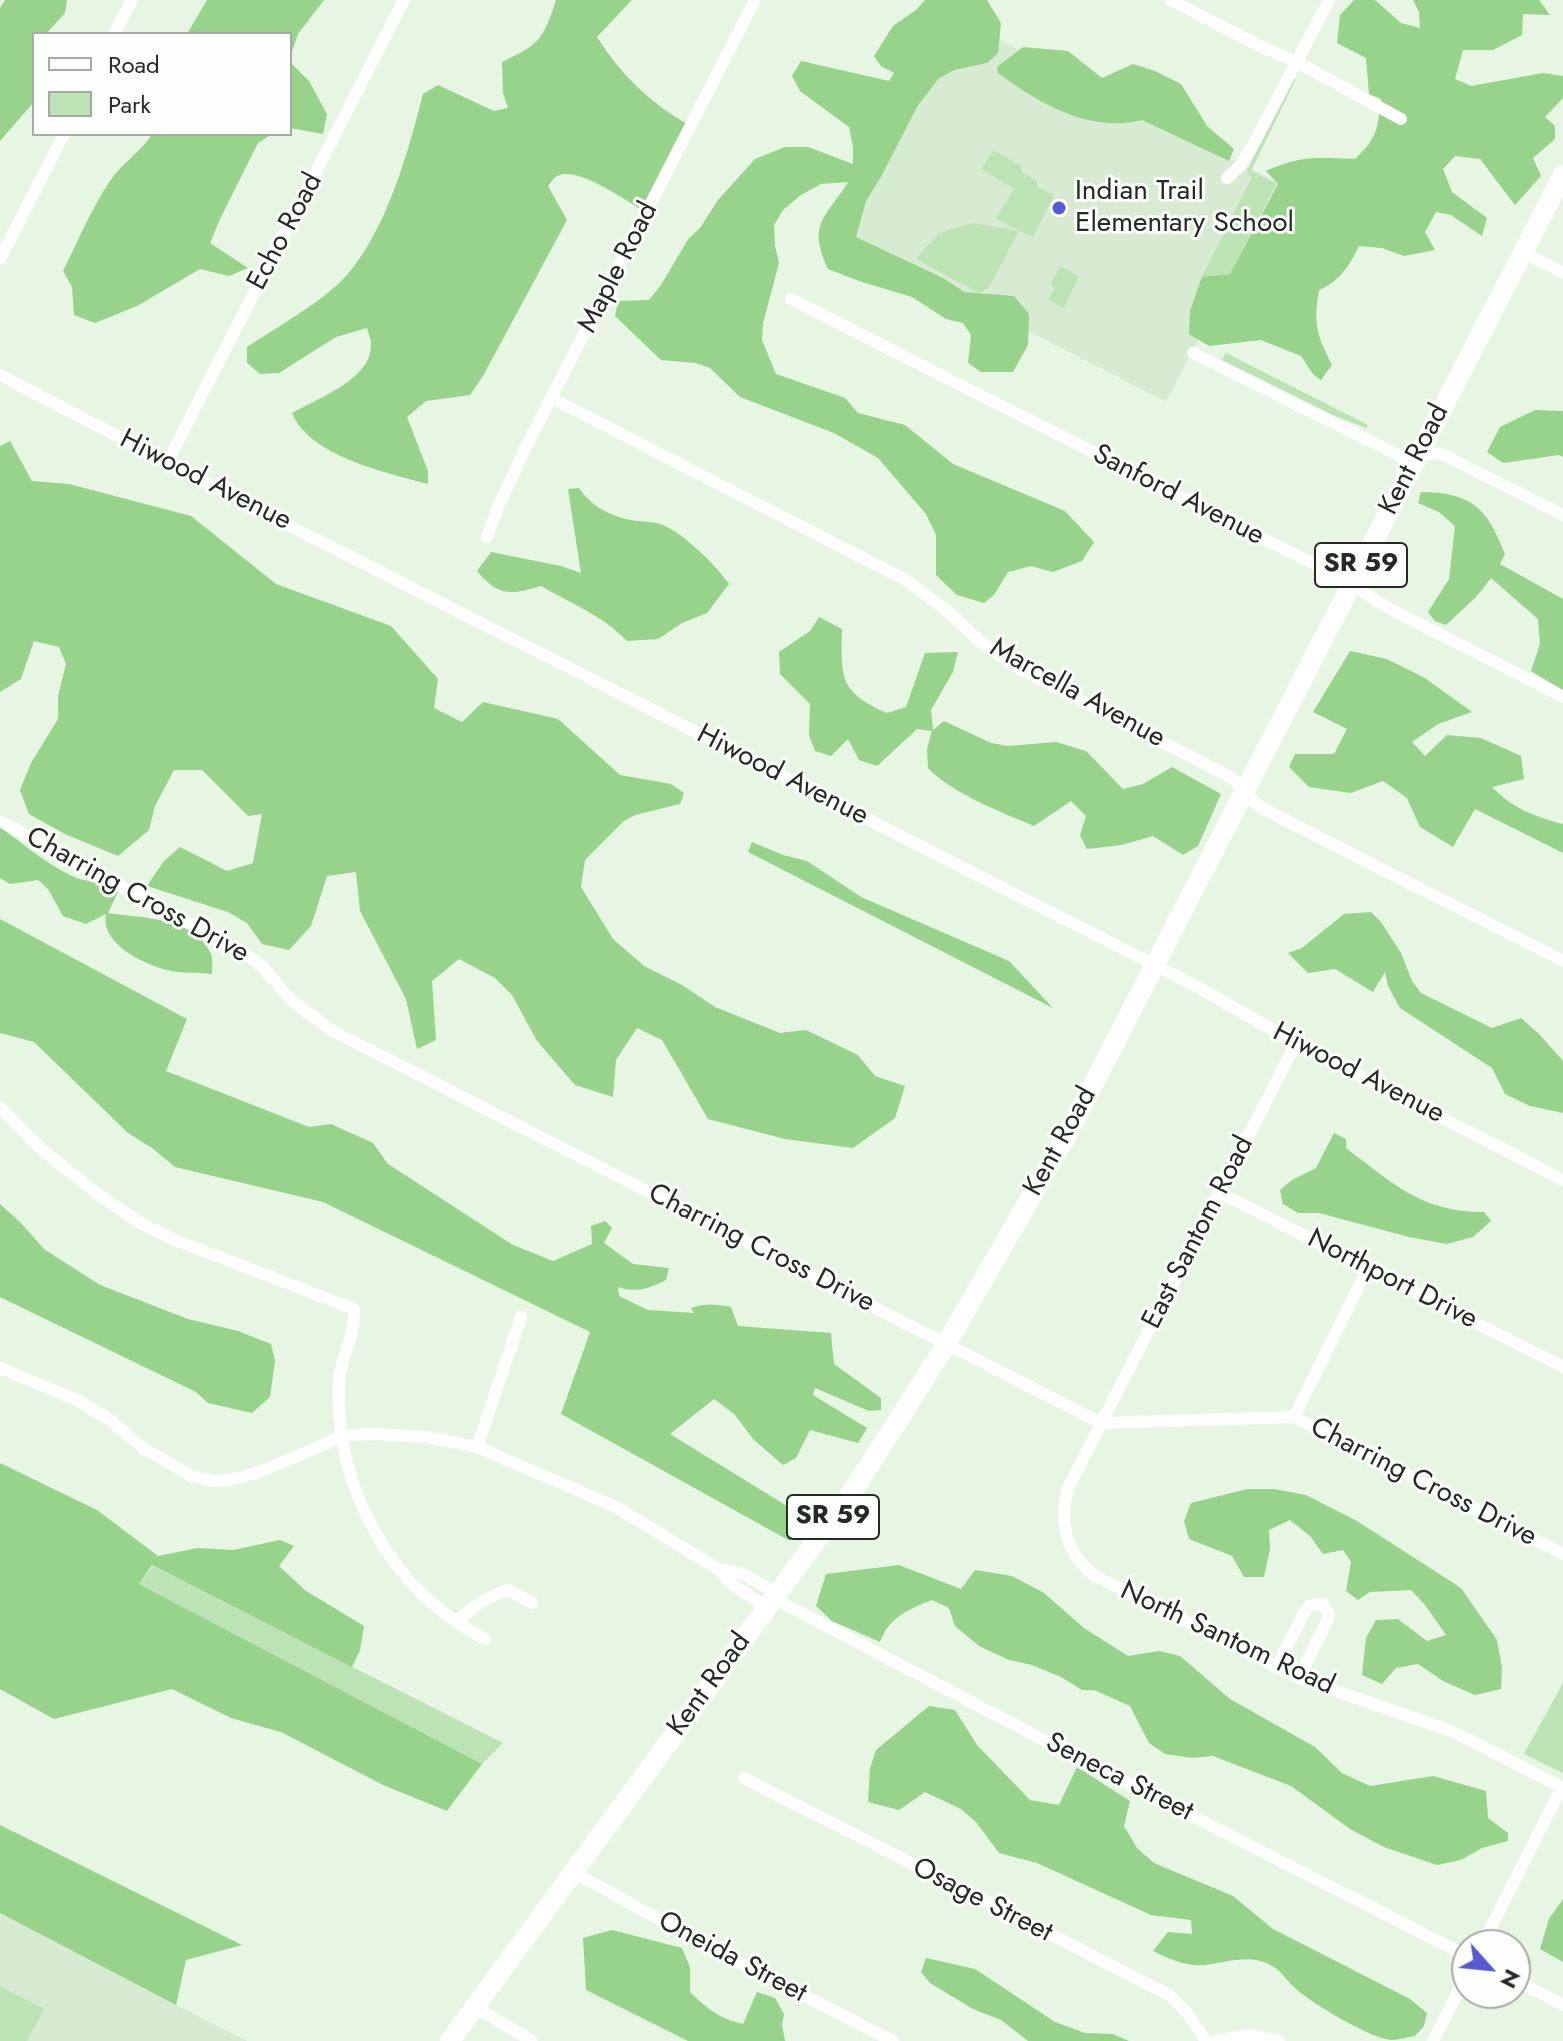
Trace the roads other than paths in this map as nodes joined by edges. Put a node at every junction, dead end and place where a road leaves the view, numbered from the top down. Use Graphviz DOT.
graph roads {
  1 [pos="132,0"];
  2 [pos="404,0"];
  3 [pos="755,0"];
  4 [pos="1170,0"];
  5 [pos="1329,0"];
  6 [pos="115,32"];
  7 [pos="1297,62"];
  8 [pos="1401,119"];
  9 [pos="63,136"];
  10 [pos="1563,175"];
  11 [pos="1227,178"];
  12 [pos="1523,252"];
  13 [pos="0,259"];
  14 [pos="1563,273"];
  15 [pos="791,299"];
  16 [pos="1193,353"];
  17 [pos="0,375"];
  18 [pos="551,398"];
  19 [pos="1418,453"];
  20 [pos="167,463"];
  21 [pos="1563,515"];
  22 [pos="487,537"];
  23 [pos="1350,585"];
  24 [pos="1563,697"];
  25 [pos="1245,792"];
  26 [pos="0,821"];
  27 [pos="1563,961"];
  28 [pos="1155,965"];
  29 [pos="1296,1043"];
  30 [pos="0,1107"];
  31 [pos="1563,1180"];
  32 [pos="1220,1193"];
  33 [pos="1368,1268"];
  34 [pos="521,1317"];
  35 [pos="945,1345"];
  36 [pos="1563,1367"];
  37 [pos="0,1368"];
  38 [pos="1294,1417"];
  39 [pos="1101,1423"];
  40 [pos="343,1436"];
  41 [pos="477,1447"];
  42 [pos="1563,1554"];
  43 [pos="772,1599"];
  44 [pos="532,1603"];
  45 [pos="457,1622"];
  46 [pos="485,1639"];
  47 [pos="1276,1668"];
  48 [pos="1299,1678"];
  49 [pos="744,1778"];
  50 [pos="1562,1787"];
  51 [pos="573,1872"];
  52 [pos="1490,1929"];
  53 [pos="1451,1948"];
  54 [pos="1531,1988"];
  55 [pos="1563,2005"];
  56 [pos="1451,2006"];
  57 [pos="475,2007"];
  58 [pos="450,2041"];
  59 [pos="532,2041"];
  60 [pos="893,2041"];
  61 [pos="1206,2041"];
  62 [pos="1216,2041"];
  63 [pos="1279,2041"];
  64 [pos="1433,2041"];
  1 -- 6 [label="street"];
  2 -- 20 [label="street, Echo Road"];
  3 -- 18 [label="street, Maple Road"];
  4 -- 7 [label="street"];
  5 -- 7 [label="street"];
  7 -- 8 [label="street"];
  7 -- 11 [label="street"];
  9 -- 13 [label="street"];
  10 -- 12 [label="main road, Kent Road / SR 59"];
  12 -- 14 [label="street"];
  12 -- 19 [label="main road, Kent Road / SR 59"];
  15 -- 23 [label="street, Sanford Avenue"];
  16 -- 19 [label="street"];
  17 -- 20 [label="street, Hiwood Avenue"];
  18 -- 22 [label="street, Maple Road"];
  18 -- 25 [label="street, Marcella Avenue"];
  19 -- 21 [label="street"];
  19 -- 23 [label="main road, Kent Road / SR 59"];
  20 -- 28 [label="street, Hiwood Avenue"];
  23 -- 24 [label="street, Sanford Avenue"];
  23 -- 25 [label="main road, Kent Road / SR 59"];
  25 -- 27 [label="street, Marcella Avenue"];
  25 -- 28 [label="main road, Kent Road / SR 59"];
  26 -- 35 [label="street, Charring Cross Drive"];
  28 -- 29 [label="street, Hiwood Avenue"];
  28 -- 35 [label="main road, Kent Road / SR 59"];
  29 -- 31 [label="street, Hiwood Avenue"];
  29 -- 32 [label="street, East Santom Road"];
  30 -- 40 [label="street"];
  32 -- 33 [label="street, Northport Drive"];
  32 -- 39 [label="street, East Santom Road"];
  33 -- 36 [label="street, Northport Drive"];
  33 -- 38 [label="street"];
  34 -- 41 [label="street"];
  35 -- 39 [label="street, Charring Cross Drive"];
  35 -- 43 [label="main road, Kent Road / SR 59"];
  37 -- 40 [label="street"];
  38 -- 39 [label="street, Charring Cross Drive"];
  38 -- 42 [label="street, Charring Cross Drive"];
  39 -- 47 [label="street, North Santom Road"];
  40 -- 41 [label="street, Seneca Street"];
  40 -- 45 [label="street"];
  41 -- 43 [label="street, Seneca Street"];
  43 -- 51 [label="main road, Kent Road / SR 59"];
  43 -- 53 [label="street, Seneca Street"];
  44 -- 45 [label="street"];
  45 -- 46 [label="street"];
  47 -- 48 [label="street, North Santom Road"];
  47 -- 48 [label="street"];
  48 -- 50 [label="street, North Santom Road"];
  49 -- 61 [label="street, Osage Street"];
  50 -- 52 [label="street"];
  51 -- 57 [label="main road, Kent Road / SR 59"];
  51 -- 60 [label="street, Oneida Street"];
  54 -- 55 [label="street"];
  56 -- 64 [label="street"];
  57 -- 58 [label="main road, Kent Road / SR 59"];
  57 -- 59 [label="street"];
  62 -- 63 [label="street"];
}
